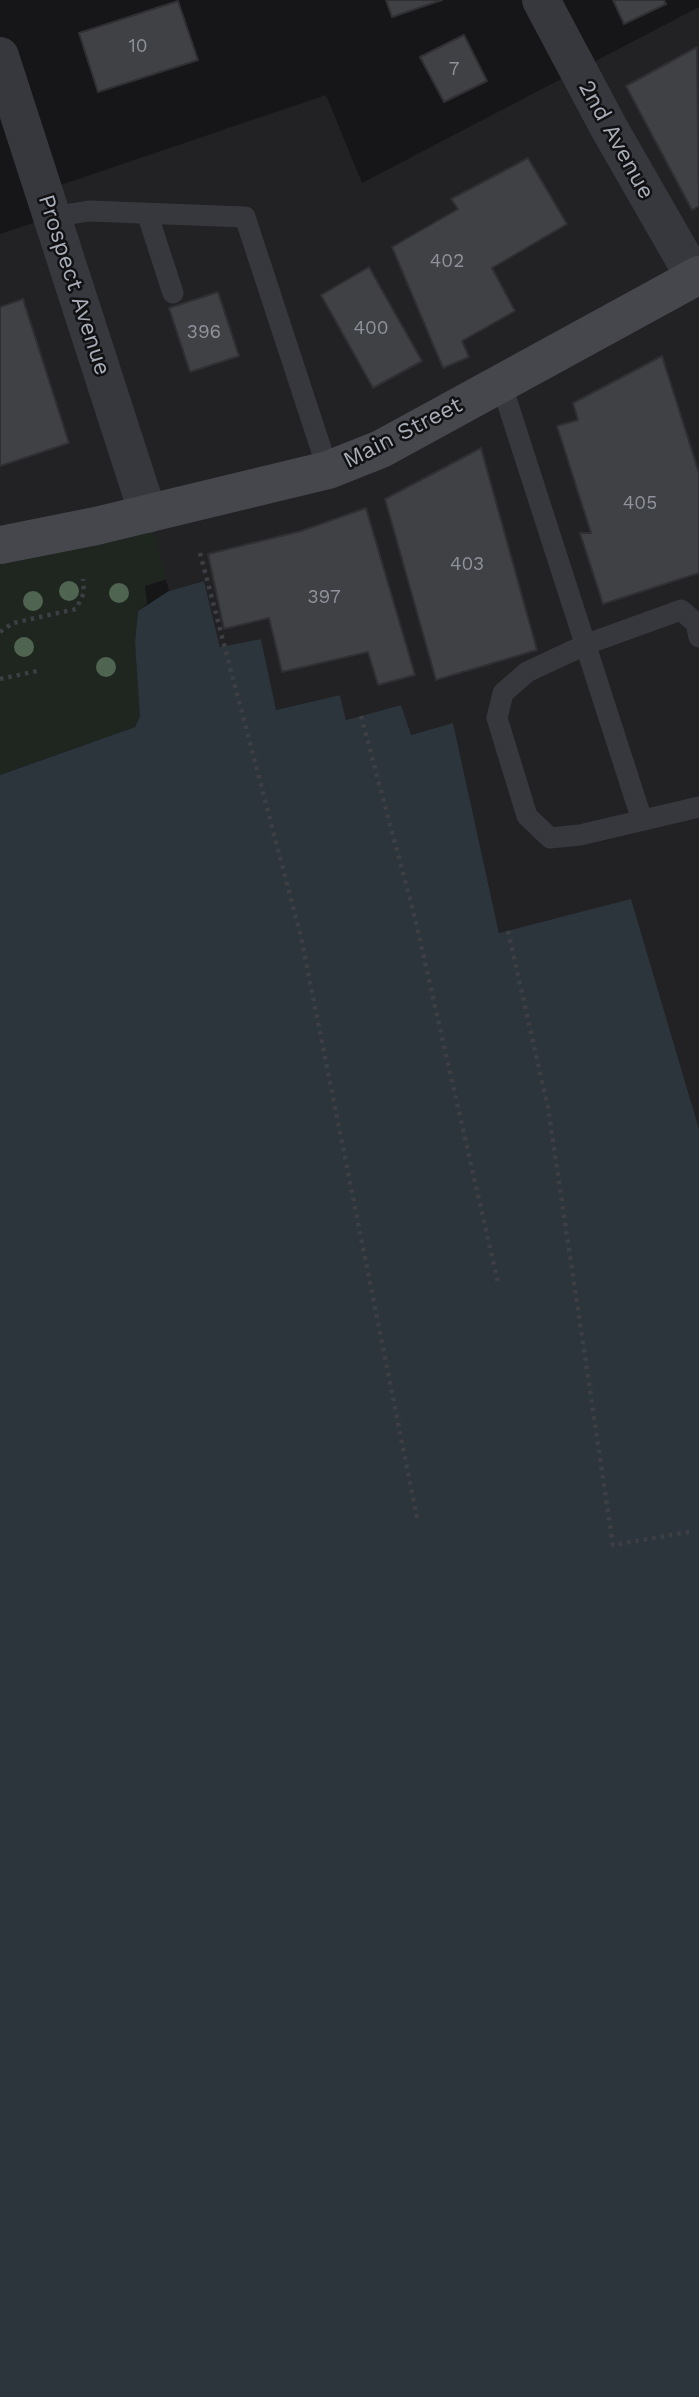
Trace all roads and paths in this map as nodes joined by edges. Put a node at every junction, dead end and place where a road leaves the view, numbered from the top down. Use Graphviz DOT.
graph roads {
  1 [pos="541,0"];
  2 [pos="0,56"];
  3 [pos="147,213"];
  4 [pos="52,217"];
  5 [pos="697,277"];
  6 [pos="173,293"];
  7 [pos="501,383"];
  8 [pos="328,470"];
  9 [pos="148,514"];
  10 [pos="0,545"];
  11 [pos="200,553"];
  12 [pos="83,579"];
  13 [pos="0,632"];
  14 [pos="699,637"];
  15 [pos="587,644"];
  16 [pos="37,671"];
  17 [pos="0,679"];
  18 [pos="361,716"];
  19 [pos="699,807"];
  20 [pos="642,820"];
  21 [pos="508,931"];
  22 [pos="498,1283"];
  23 [pos="418,1522"];
  24 [pos="694,1531"];
  1 -- 5 [label="street, 2nd Avenue"];
  2 -- 4 [label="street, Prospect Avenue"];
  3 -- 4 [label="lane"];
  3 -- 6 [label="lane"];
  3 -- 8 [label="lane"];
  4 -- 9 [label="street, Prospect Avenue"];
  5 -- 7 [label="main road, Main Street"];
  7 -- 8 [label="main road, Main Street"];
  7 -- 15 [label="lane"];
  8 -- 9 [label="main road, Main Street"];
  9 -- 10 [label="main road, Main Street"];
  11 -- 23 [label="path"];
  12 -- 13 [label="path"];
  14 -- 15 [label="lane"];
  15 -- 20 [label="lane"];
  15 -- 20 [label="lane"];
  16 -- 17 [label="path"];
  18 -- 22 [label="path"];
  19 -- 20 [label="lane"];
  21 -- 24 [label="path"];
}
